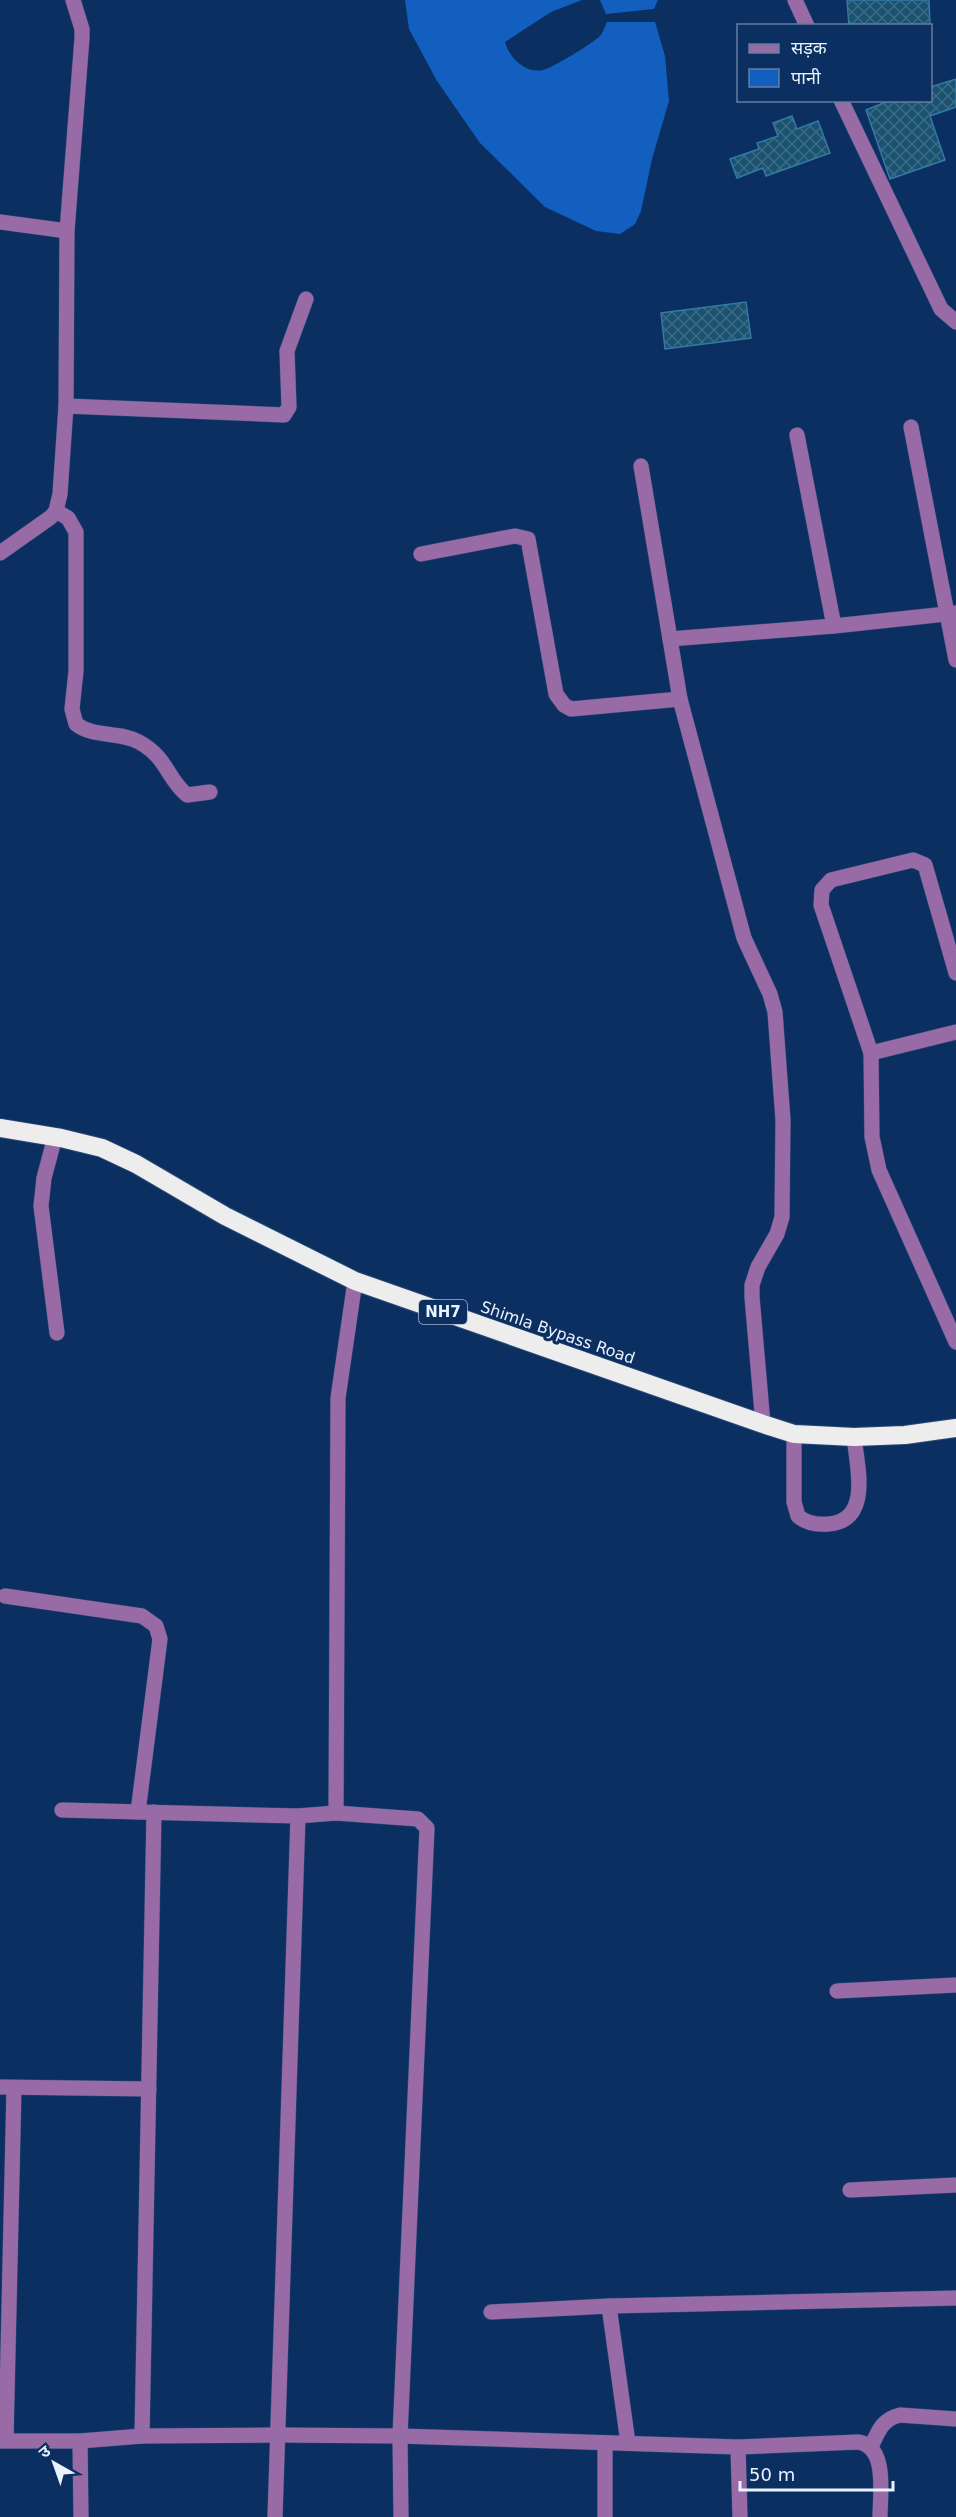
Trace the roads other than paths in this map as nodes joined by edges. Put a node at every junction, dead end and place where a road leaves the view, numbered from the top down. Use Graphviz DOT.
graph roads {
  1 [pos="73,0"];
  2 [pos="795,0"];
  3 [pos="806,24"];
  4 [pos="842,102"];
  5 [pos="0,222"];
  6 [pos="67,231"];
  7 [pos="306,299"];
  8 [pos="956,322"];
  9 [pos="66,406"];
  10 [pos="911,427"];
  11 [pos="797,435"];
  12 [pos="641,466"];
  13 [pos="56,511"];
  14 [pos="0,554"];
  15 [pos="421,554"];
  16 [pos="952,614"];
  17 [pos="834,626"];
  18 [pos="670,639"];
  19 [pos="956,660"];
  20 [pos="680,699"];
  21 [pos="210,792"];
  22 [pos="956,973"];
  23 [pos="956,1032"];
  24 [pos="871,1053"];
  25 [pos="0,1128"];
  26 [pos="55,1137"];
  27 [pos="355,1281"];
  28 [pos="57,1333"];
  29 [pos="956,1342"];
  30 [pos="763,1424"];
  31 [pos="956,1428"];
  32 [pos="794,1434"];
  33 [pos="854,1437"];
  34 [pos="5,1596"];
  35 [pos="62,1810"];
  36 [pos="146,1812"];
  37 [pos="336,1813"];
  38 [pos="298,1816"];
  39 [pos="956,1985"];
  40 [pos="837,1991"];
  41 [pos="7,2088"];
  42 [pos="149,2089"];
  43 [pos="956,2185"];
  44 [pos="850,2190"];
  45 [pos="956,2298"];
  46 [pos="609,2306"];
  47 [pos="491,2312"];
  48 [pos="956,2419"];
  49 [pos="277,2435"];
  50 [pos="142,2436"];
  51 [pos="400,2436"];
  52 [pos="3,2440"];
  53 [pos="80,2441"];
  54 [pos="628,2443"];
  55 [pos="605,2444"];
  56 [pos="738,2447"];
  57 [pos="871,2447"];
  58 [pos="81,2517"];
  59 [pos="275,2517"];
  60 [pos="401,2517"];
  61 [pos="605,2517"];
  62 [pos="740,2517"];
  63 [pos="880,2517"];
  1 -- 6 [label="street"];
  2 -- 3 [label="street"];
  4 -- 8 [label="street"];
  5 -- 6 [label="street"];
  6 -- 9 [label="street"];
  7 -- 9 [label="street"];
  9 -- 13 [label="street"];
  10 -- 16 [label="street"];
  11 -- 17 [label="street"];
  12 -- 18 [label="street"];
  13 -- 14 [label="street"];
  13 -- 21 [label="street"];
  15 -- 20 [label="street"];
  16 -- 17 [label="street"];
  16 -- 19 [label="street"];
  17 -- 18 [label="street"];
  18 -- 20 [label="street"];
  20 -- 30 [label="street"];
  22 -- 24 [label="street"];
  23 -- 24 [label="street"];
  24 -- 29 [label="street"];
  25 -- 26 [label="highway, Shimla Bypass Road / NH7"];
  26 -- 27 [label="highway, Shimla Bypass Road / NH7"];
  26 -- 28 [label="street"];
  27 -- 30 [label="highway, Shimla Bypass Road / NH7"];
  27 -- 37 [label="street"];
  30 -- 32 [label="highway, Shimla Bypass Road / NH7"];
  31 -- 33 [label="highway, Shimla Bypass Road / NH7"];
  32 -- 33 [label="highway, Shimla Bypass Road / NH7"];
  32 -- 33 [label="street"];
  34 -- 36 [label="street"];
  35 -- 36 [label="street"];
  36 -- 38 [label="street"];
  36 -- 42 [label="street"];
  37 -- 38 [label="street"];
  37 -- 51 [label="street"];
  38 -- 49 [label="street"];
  39 -- 40 [label="street"];
  41 -- 42 [label="street"];
  41 -- 52 [label="street"];
  42 -- 50 [label="street"];
  43 -- 44 [label="street"];
  45 -- 46 [label="street"];
  46 -- 47 [label="street"];
  46 -- 54 [label="street"];
  48 -- 57 [label="street"];
  49 -- 50 [label="street"];
  49 -- 51 [label="street"];
  49 -- 59 [label="street"];
  50 -- 53 [label="street"];
  51 -- 55 [label="street"];
  51 -- 60 [label="street"];
  52 -- 53 [label="street"];
  53 -- 58 [label="street"];
  54 -- 55 [label="street"];
  54 -- 56 [label="street"];
  55 -- 61 [label="street"];
  56 -- 57 [label="street"];
  56 -- 62 [label="street"];
  57 -- 63 [label="street"];
}
